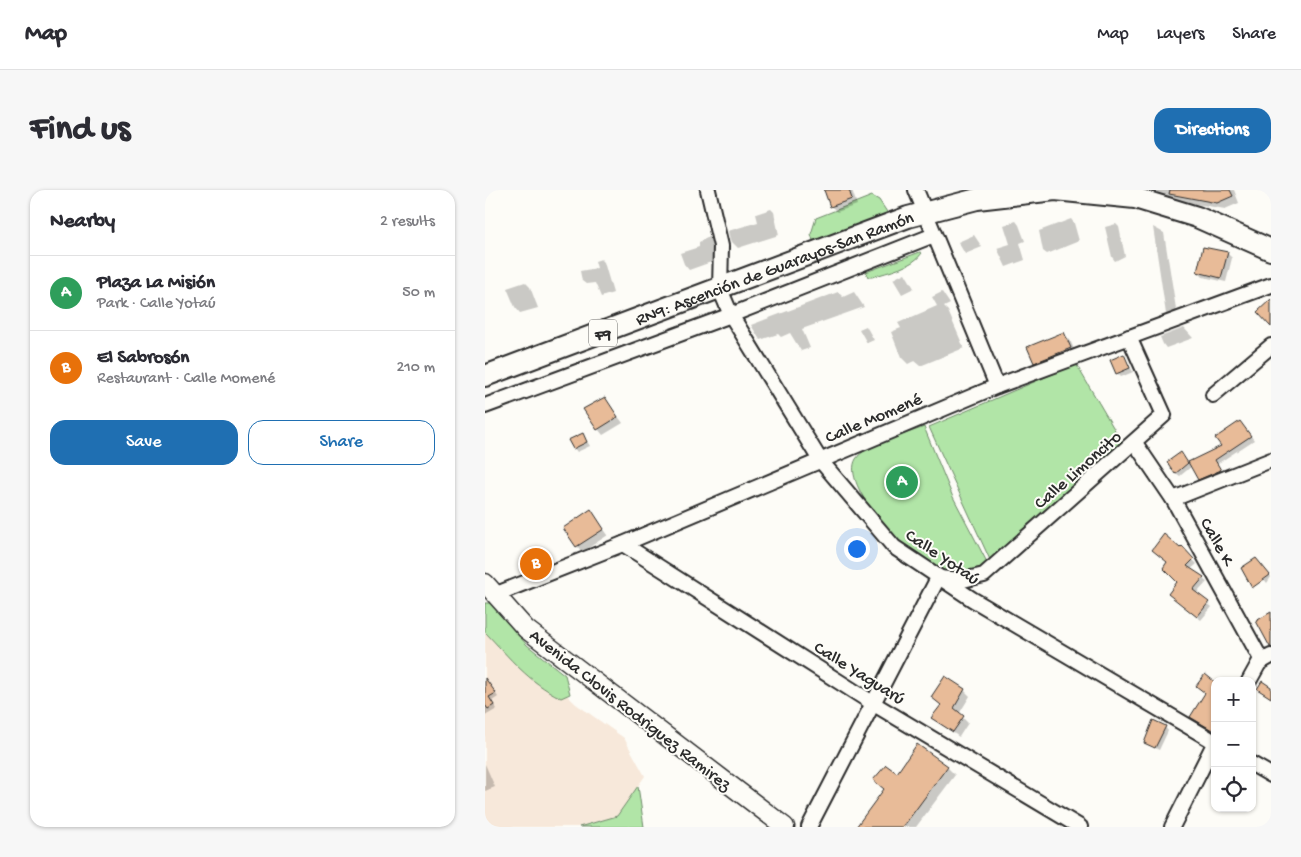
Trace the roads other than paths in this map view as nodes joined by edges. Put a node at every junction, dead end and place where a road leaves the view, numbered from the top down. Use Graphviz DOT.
graph roads {
  1 [pos="708,190"];
  2 [pos="917,190"];
  3 [pos="1055,190"];
  4 [pos="978,194"];
  5 [pos="924,212"];
  6 [pos="934,235"];
  7 [pos="1271,250"];
  8 [pos="1271,284"];
  9 [pos="720,289"];
  10 [pos="731,316"];
  11 [pos="1129,337"];
  12 [pos="1271,346"];
  13 [pos="485,376"];
  14 [pos="997,386"];
  15 [pos="1213,395"];
  16 [pos="485,406"];
  17 [pos="1135,443"];
  18 [pos="820,460"];
  19 [pos="1271,460"];
  20 [pos="1173,498"];
  21 [pos="623,544"];
  22 [pos="939,578"];
  23 [pos="490,589"];
  24 [pos="1267,659"];
  25 [pos="1251,677"];
  26 [pos="874,704"];
  27 [pos="1211,740"];
  28 [pos="1211,750"];
  29 [pos="1256,766"];
  30 [pos="1271,775"];
  31 [pos="785,827"];
  32 [pos="809,827"];
  33 [pos="1080,827"];
  34 [pos="1172,827"];
  1 -- 9 [label="street"];
  2 -- 5 [label="street"];
  3 -- 4 [label="highway, RN9: Ascención de Guarayos-San Ramón / F9"];
  3 -- 7 [label="highway, RN9: Ascención de Guarayos-San Ramón / F9"];
  4 -- 5 [label="highway, RN9: Ascención de Guarayos-San Ramón / F9"];
  5 -- 6 [label="street"];
  5 -- 9 [label="highway, RN9: Ascención de Guarayos-San Ramón / F9"];
  6 -- 10 [label="street"];
  6 -- 14 [label="street"];
  8 -- 11 [label="street, Calle Momené"];
  9 -- 10 [label="street, Calle Yotaú"];
  9 -- 13 [label="highway, RN9: Ascención de Guarayos-San Ramón / F9"];
  10 -- 16 [label="street"];
  10 -- 18 [label="street, Calle Yotaú"];
  11 -- 14 [label="street, Calle Momené"];
  11 -- 17 [label="street, Calle Limoncito"];
  12 -- 15 [label="street"];
  14 -- 18 [label="street, Calle Momené"];
  17 -- 20 [label="street, Calle K"];
  17 -- 22 [label="street, Calle Limoncito"];
  18 -- 21 [label="street, Calle Momené"];
  18 -- 22 [label="street, Calle Yotaú"];
  19 -- 20 [label="street"];
  20 -- 24 [label="street, Calle K"];
  21 -- 23 [label="street, Calle Momené"];
  21 -- 26 [label="street, Calle Yaguarú"];
  22 -- 26 [label="street"];
  22 -- 27 [label="street, Calle Yotaú"];
  23 -- 31 [label="main road, Avenida Clovis Rodriguez Ramirez"];
  24 -- 25 [label="street"];
  26 -- 32 [label="street"];
  26 -- 33 [label="street, Calle Yaguarú"];
  28 -- 34 [label="street"];
  29 -- 30 [label="street"];
}
